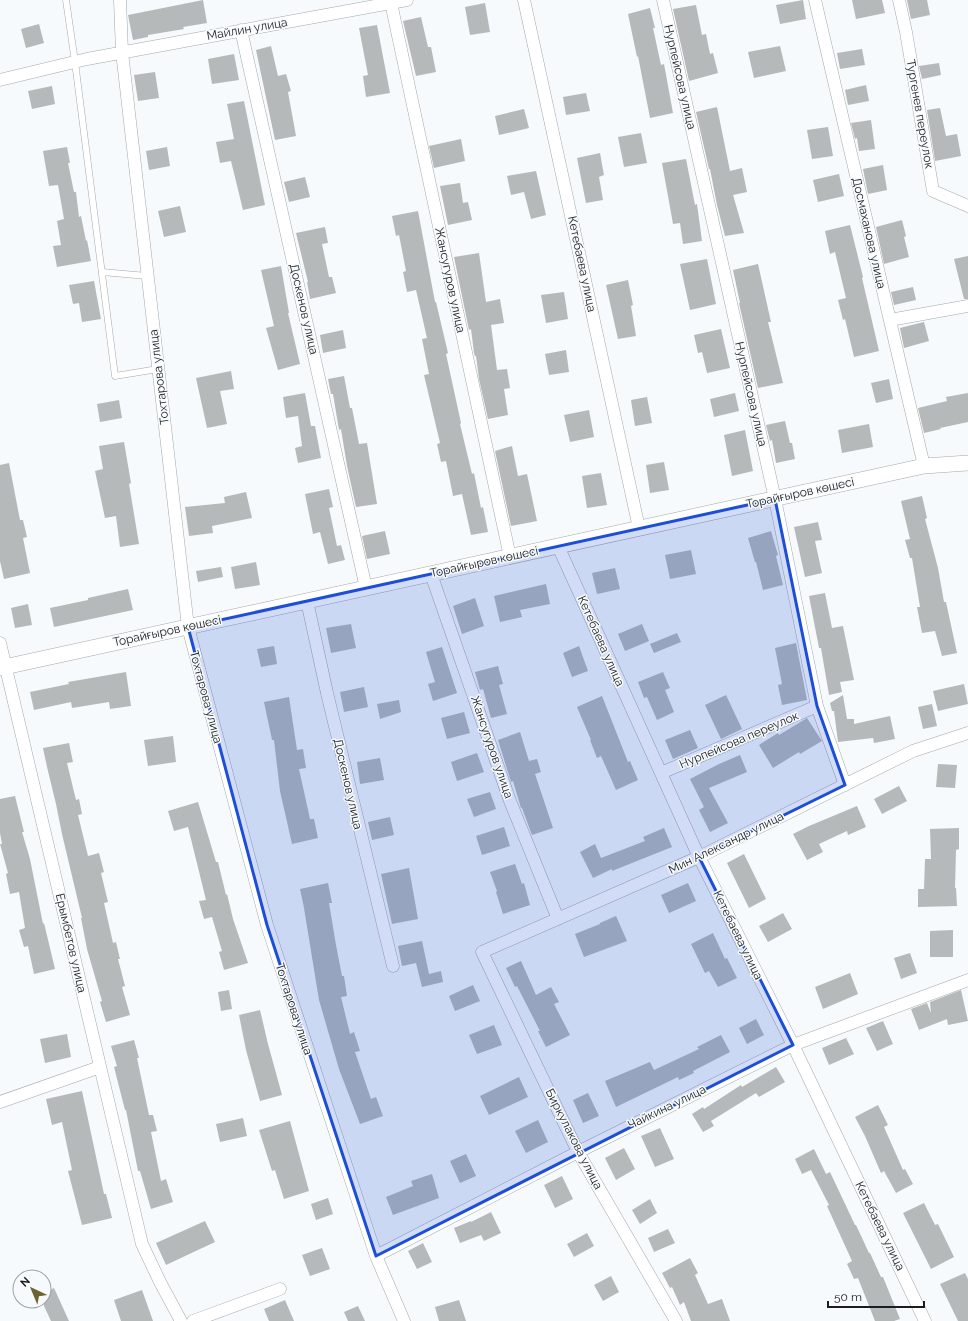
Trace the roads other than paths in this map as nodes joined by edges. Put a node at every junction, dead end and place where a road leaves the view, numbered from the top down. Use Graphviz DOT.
graph roads {
  1 [pos="66,0"];
  2 [pos="120,0"];
  3 [pos="407,0"];
  4 [pos="524,0"];
  5 [pos="663,0"];
  6 [pos="814,0"];
  7 [pos="899,0"];
  8 [pos="391,3"];
  9 [pos="241,30"];
  10 [pos="122,52"];
  11 [pos="75,62"];
  12 [pos="0,80"];
  13 [pos="968,206"];
  14 [pos="102,272"];
  15 [pos="147,276"];
  16 [pos="968,306"];
  17 [pos="890,320"];
  18 [pos="158,369"];
  19 [pos="968,463"];
  20 [pos="924,466"];
  21 [pos="775,499"];
  22 [pos="639,528"];
  23 [pos="558,546"];
  24 [pos="510,557"];
  25 [pos="431,574"];
  26 [pos="366,588"];
  27 [pos="306,601"];
  28 [pos="188,627"];
  29 [pos="0,643"];
  30 [pos="3,667"];
  31 [pos="817,706"];
  32 [pos="968,733"];
  33 [pos="661,773"];
  34 [pos="845,785"];
  35 [pos="699,857"];
  36 [pos="558,918"];
  37 [pos="482,952"];
  38 [pos="393,966"];
  39 [pos="968,980"];
  40 [pos="793,1045"];
  41 [pos="100,1067"];
  42 [pos="0,1102"];
  43 [pos="578,1152"];
  44 [pos="376,1256"];
  45 [pos="280,1289"];
  46 [pos="181,1321"];
  47 [pos="193,1321"];
  48 [pos="404,1321"];
  49 [pos="676,1321"];
  50 [pos="925,1321"];
  1 -- 11 [label="lane"];
  2 -- 10 [label="street, Тохтарова улица"];
  3 -- 8 [label="street, Майлин улица"];
  4 -- 22 [label="street, Кетебаева улица"];
  5 -- 21 [label="street, Нурпейсова улица"];
  6 -- 17 [label="street, Досмаханова улица"];
  7 -- 13 [label="street, Тургенев переулок"];
  8 -- 9 [label="street, Майлин улица"];
  8 -- 24 [label="street, Жансугуров улица"];
  9 -- 10 [label="street, Майлин улица"];
  9 -- 26 [label="street, Доскенов улица"];
  10 -- 11 [label="street, Майлин улица"];
  10 -- 15 [label="street, Тохтарова улица"];
  11 -- 12 [label="street, Майлин улица"];
  11 -- 14 [label="lane"];
  14 -- 15 [label="lane"];
  14 -- 18 [label="lane"];
  15 -- 18 [label="street, Тохтарова улица"];
  16 -- 17 [label="street"];
  17 -- 20 [label="street, Досмаханова улица"];
  18 -- 28 [label="street, Тохтарова улица"];
  19 -- 20 [label="street, Торайғыров көшесі"];
  20 -- 21 [label="street, Торайғыров көшесі"];
  21 -- 22 [label="street, Торайғыров көшесі"];
  21 -- 31 [label="street, Нурпейсова улица"];
  22 -- 23 [label="street, Торайғыров көшесі"];
  23 -- 24 [label="street, Торайғыров көшесі"];
  23 -- 33 [label="street, Кетебаева улица"];
  24 -- 25 [label="street, Торайғыров көшесі"];
  25 -- 26 [label="street, Торайғыров көшесі"];
  25 -- 36 [label="street, Жансугуров улица"];
  26 -- 27 [label="street, Торайғыров көшесі"];
  27 -- 28 [label="street, Торайғыров көшесі"];
  27 -- 38 [label="street, Доскенов улица"];
  28 -- 30 [label="street, Торайғыров көшесі"];
  28 -- 44 [label="street, Тохтарова улица"];
  29 -- 30 [label="street, Ерымбетов улица"];
  30 -- 41 [label="street, Ерымбетов улица"];
  31 -- 33 [label="street, Нурпейсова переулок"];
  31 -- 34 [label="street, Нурпейсова улица"];
  32 -- 34 [label="street, Мин Александр улица"];
  33 -- 35 [label="street, Кетебаева улица"];
  34 -- 35 [label="street, Мин Александр улица"];
  35 -- 36 [label="street, Мин Александр улица"];
  35 -- 40 [label="street, Кетебаева улица"];
  36 -- 37 [label="street, Мин Александр улица"];
  37 -- 43 [label="street, Биркулакова улица"];
  39 -- 40 [label="street, Чайкина улица"];
  40 -- 43 [label="street, Чайкина улица"];
  40 -- 50 [label="street, Кетебаева улица"];
  41 -- 42 [label="street"];
  41 -- 46 [label="street, Ерымбетов улица"];
  43 -- 44 [label="street, Чайкина улица"];
  43 -- 49 [label="street, Биркулакова улица"];
  44 -- 48 [label="street, Тохтарова улица"];
  45 -- 47 [label="street"];
}
